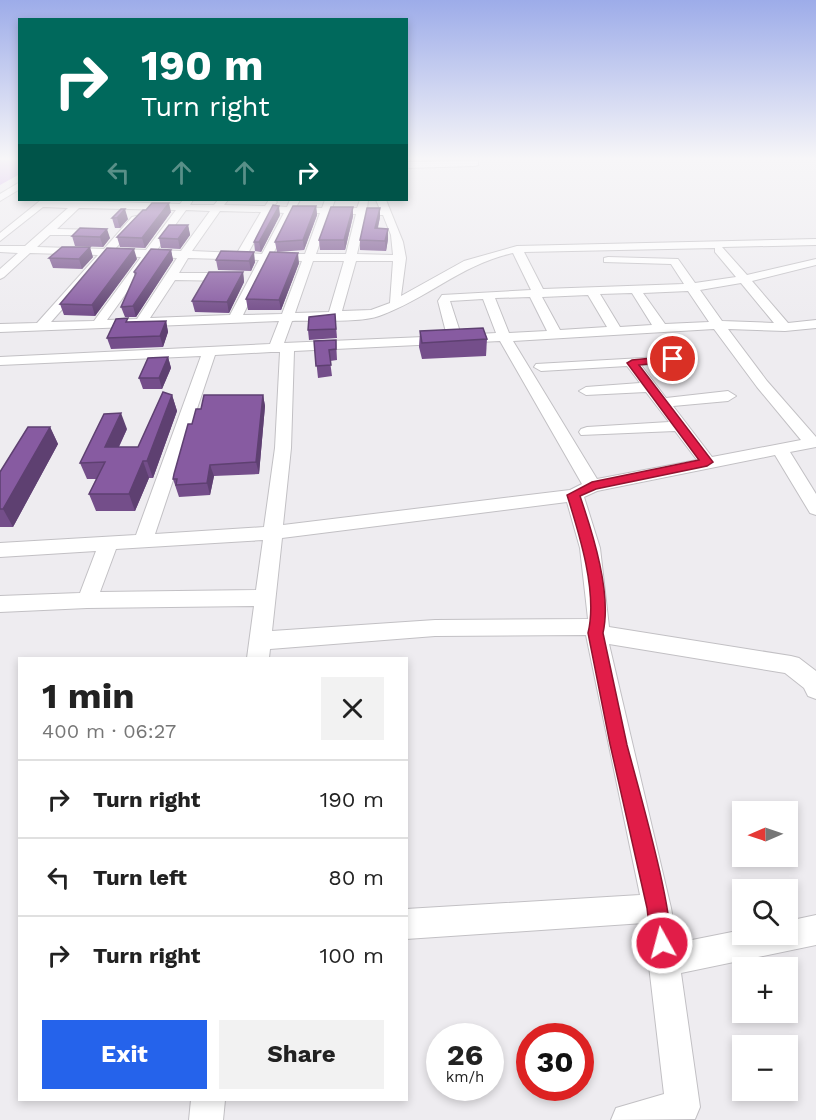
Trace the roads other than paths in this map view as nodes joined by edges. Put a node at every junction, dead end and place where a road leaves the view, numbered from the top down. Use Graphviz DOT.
graph roads {
  1 [pos="31,212"];
  2 [pos="69,212"];
  3 [pos="141,212"];
  4 [pos="179,212"];
  5 [pos="214,212"];
  6 [pos="266,212"];
  7 [pos="288,212"];
  8 [pos="325,212"];
  9 [pos="361,212"];
  10 [pos="386,212"];
  11 [pos="47,232"];
  12 [pos="122,233"];
  13 [pos="0,238"];
  14 [pos="816,242"];
  15 [pos="0,249"];
  16 [pos="517,249"];
  17 [pos="27,250"];
  18 [pos="719,250"];
  19 [pos="104,253"];
  20 [pos="148,254"];
  21 [pos="185,254"];
  22 [pos="241,256"];
  23 [pos="266,257"];
  24 [pos="308,257"];
  25 [pos="351,258"];
  26 [pos="399,258"];
  27 [pos="583,259"];
  28 [pos="816,262"];
  29 [pos="802,265"];
  30 [pos="0,275"];
  31 [pos="816,275"];
  32 [pos="171,276"];
  33 [pos="255,277"];
  34 [pos="744,279"];
  35 [pos="693,287"];
  36 [pos="635,289"];
  37 [pos="591,290"];
  38 [pos="536,292"];
  39 [pos="488,295"];
  40 [pos="396,305"];
  41 [pos="334,317"];
  42 [pos="286,319"];
  43 [pos="234,320"];
  44 [pos="141,323"];
  45 [pos="98,324"];
  46 [pos="816,324"];
  47 [pos="718,325"];
  48 [pos="40,327"];
  49 [pos="660,327"];
  50 [pos="785,327"];
  51 [pos="0,328"];
  52 [pos="615,330"];
  53 [pos="555,334"];
  54 [pos="504,337"];
  55 [pos="455,339"];
  56 [pos="281,349"];
  57 [pos="209,352"];
  58 [pos="673,359"];
  59 [pos="0,361"];
  60 [pos="632,363"];
  61 [pos="541,367"];
  62 [pos="651,387"];
  63 [pos="586,391"];
  64 [pos="728,396"];
  65 [pos="662,403"];
  66 [pos="680,426"];
  67 [pos="587,432"];
  68 [pos="814,442"];
  69 [pos="779,448"];
  70 [pos="707,462"];
  71 [pos="592,486"];
  72 [pos="574,495"];
  73 [pos="813,500"];
  74 [pos="272,533"];
  75 [pos="143,542"];
  76 [pos="109,543"];
  77 [pos="0,550"];
  78 [pos="265,598"];
  79 [pos="87,600"];
  80 [pos="0,604"];
  81 [pos="597,630"];
  82 [pos="259,650"];
  83 [pos="816,689"];
  84 [pos="657,908"];
  85 [pos="408,924"];
  86 [pos="816,930"];
  87 [pos="664,961"];
  88 [pos="208,1101"];
  89 [pos="206,1120"];
  90 [pos="628,1120"];
  1 -- 13 [label="street"];
  2 -- 11 [label="street"];
  3 -- 12 [label="street"];
  4 -- 20 [label="street"];
  5 -- 21 [label="street"];
  6 -- 22 [label="street"];
  7 -- 23 [label="street"];
  8 -- 24 [label="street"];
  9 -- 25 [label="street"];
  10 -- 26 [label="street"];
  11 -- 12 [label="street"];
  11 -- 17 [label="street"];
  12 -- 19 [label="street"];
  14 -- 16 [label="street"];
  15 -- 17 [label="street"];
  16 -- 38 [label="street"];
  16 -- 40 [label="street"];
  17 -- 19 [label="street"];
  17 -- 30 [label="street"];
  18 -- 34 [label="street"];
  19 -- 20 [label="street"];
  19 -- 48 [label="street"];
  20 -- 21 [label="street"];
  20 -- 45 [label="street"];
  21 -- 22 [label="street"];
  21 -- 32 [label="street"];
  22 -- 23 [label="street"];
  23 -- 24 [label="street"];
  23 -- 33 [label="street"];
  24 -- 25 [label="street"];
  24 -- 42 [label="street"];
  25 -- 26 [label="street"];
  25 -- 41 [label="street"];
  26 -- 40 [label="street"];
  27 -- 35 [label="street"];
  28 -- 29 [label="street"];
  29 -- 31 [label="street"];
  29 -- 34 [label="street"];
  32 -- 33 [label="street"];
  32 -- 44 [label="street"];
  33 -- 43 [label="street"];
  34 -- 35 [label="street"];
  34 -- 50 [label="street"];
  35 -- 36 [label="street"];
  35 -- 47 [label="street"];
  36 -- 37 [label="street"];
  36 -- 49 [label="street"];
  37 -- 38 [label="street"];
  37 -- 52 [label="street"];
  38 -- 39 [label="street"];
  38 -- 53 [label="street"];
  39 -- 54 [label="street"];
  39 -- 55 [label="street"];
  40 -- 41 [label="street"];
  41 -- 42 [label="street"];
  42 -- 43 [label="street"];
  42 -- 56 [label="street"];
  43 -- 44 [label="street"];
  44 -- 45 [label="street"];
  45 -- 48 [label="street"];
  46 -- 50 [label="street"];
  47 -- 49 [label="street"];
  47 -- 50 [label="street"];
  47 -- 68 [label="street"];
  48 -- 51 [label="street"];
  49 -- 52 [label="street"];
  52 -- 53 [label="street"];
  53 -- 54 [label="street"];
  54 -- 55 [label="street"];
  54 -- 71 [label="street"];
  55 -- 56 [label="street"];
  56 -- 57 [label="street"];
  56 -- 74 [label="street"];
  57 -- 59 [label="street"];
  57 -- 75 [label="street"];
  58 -- 60 [label="street"];
  60 -- 61 [label="street"];
  60 -- 62 [label="street"];
  62 -- 63 [label="street"];
  62 -- 65 [label="street"];
  64 -- 65 [label="street"];
  65 -- 66 [label="street"];
  66 -- 67 [label="street"];
  66 -- 70 [label="street"];
  68 -- 69 [label="street"];
  69 -- 70 [label="street"];
  69 -- 73 [label="street"];
  70 -- 71 [label="street"];
  71 -- 72 [label="street"];
  72 -- 74 [label="street"];
  72 -- 81 [label="street"];
  74 -- 75 [label="street"];
  74 -- 78 [label="street"];
  75 -- 76 [label="street"];
  76 -- 77 [label="street"];
  76 -- 79 [label="street"];
  78 -- 79 [label="street"];
  78 -- 82 [label="street"];
  79 -- 80 [label="street"];
  81 -- 82 [label="street"];
  81 -- 83 [label="street"];
  81 -- 84 [label="street"];
  84 -- 85 [label="street"];
  84 -- 87 [label="street"];
  86 -- 87 [label="street"];
  87 -- 90 [label="street"];
  88 -- 89 [label="street"];
}
